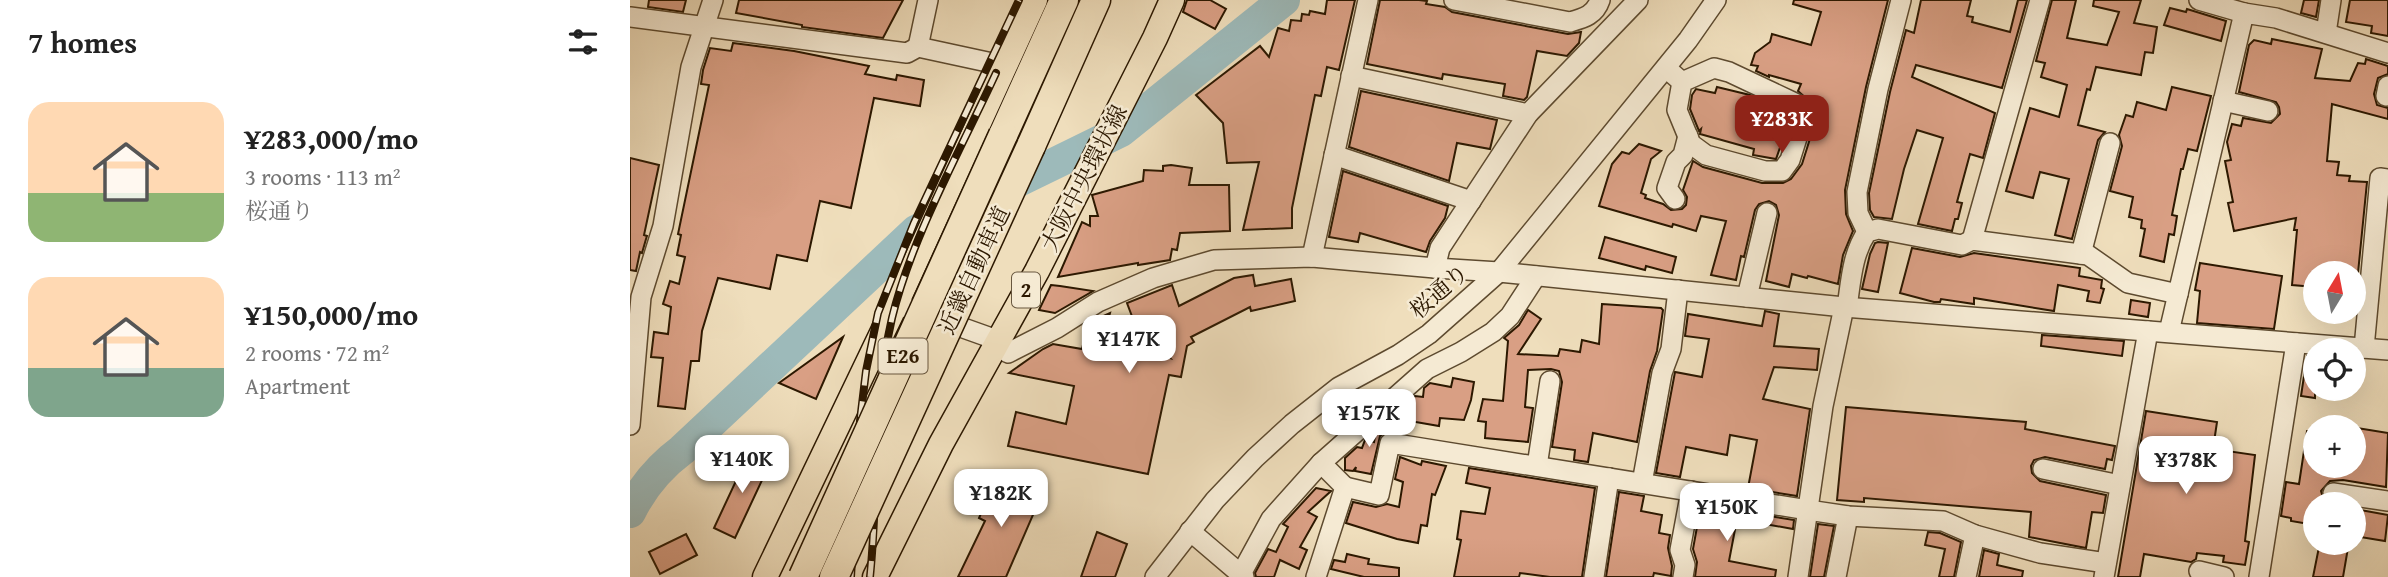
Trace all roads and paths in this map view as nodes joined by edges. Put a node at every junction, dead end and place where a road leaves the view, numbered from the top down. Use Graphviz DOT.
graph roads {
  1 [pos="713,0"];
  2 [pos="928,0"];
  3 [pos="1035,0"];
  4 [pos="1064,0"];
  5 [pos="1096,0"];
  6 [pos="1172,0"];
  7 [pos="1368,0"];
  8 [pos="1454,0"];
  9 [pos="1600,0"];
  10 [pos="1638,0"];
  11 [pos="1716,0"];
  12 [pos="1901,0"];
  13 [pos="2040,0"];
  14 [pos="2199,0"];
  15 [pos="2331,0"];
  16 [pos="2219,3"];
  17 [pos="2244,13"];
  18 [pos="630,17"];
  19 [pos="705,28"];
  20 [pos="2326,33"];
  21 [pos="918,47"];
  22 [pos="2388,53"];
  23 [pos="1006,66"];
  24 [pos="1666,68"];
  25 [pos="1351,76"];
  26 [pos="1682,82"];
  27 [pos="2223,101"];
  28 [pos="2268,111"];
  29 [pos="1528,114"];
  30 [pos="1688,136"];
  31 [pos="2110,143"];
  32 [pos="1334,155"];
  33 [pos="2388,179"];
  34 [pos="1675,199"];
  35 [pos="1471,201"];
  36 [pos="1767,212"];
  37 [pos="1867,232"];
  38 [pos="1972,240"];
  39 [pos="2081,254"];
  40 [pos="1312,257"];
  41 [pos="1435,268"];
  42 [pos="1499,272"];
  43 [pos="1536,276"];
  44 [pos="1678,290"];
  45 [pos="2178,294"];
  46 [pos="1747,297"];
  47 [pos="896,304"];
  48 [pos="1845,307"];
  49 [pos="2148,331"];
  50 [pos="2169,332"];
  51 [pos="2365,338"];
  52 [pos="997,340"];
  53 [pos="2296,343"];
  54 [pos="2303,344"];
  55 [pos="2366,348"];
  56 [pos="2388,350"];
  57 [pos="1550,381"];
  58 [pos="630,425"];
  59 [pos="1321,463"];
  60 [pos="1537,466"];
  61 [pos="2043,470"];
  62 [pos="1609,478"];
  63 [pos="1642,483"];
  64 [pos="2120,485"];
  65 [pos="1345,487"];
  66 [pos="1691,491"];
  67 [pos="2366,498"];
  68 [pos="2388,501"];
  69 [pos="1808,510"];
  70 [pos="1848,516"];
  71 [pos="1191,531"];
  72 [pos="1975,535"];
  73 [pos="2105,570"];
  74 [pos="2199,571"];
  75 [pos="1242,576"];
  76 [pos="765,577"];
  77 [pos="803,577"];
  78 [pos="834,577"];
  79 [pos="875,577"];
  80 [pos="1155,577"];
  81 [pos="1316,577"];
  82 [pos="1594,577"];
  83 [pos="1683,577"];
  84 [pos="1798,577"];
  85 [pos="1836,577"];
  86 [pos="1966,577"];
  87 [pos="2224,577"];
  88 [pos="2259,577"];
  1 -- 19 [label="street"];
  2 -- 21 [label="street"];
  3 -- 23 [label="main road"];
  4 -- 77 [label="highway, 近畿自動車道 / E26, bridge"];
  5 -- 78 [label="highway, 近畿自動車道 / E26, bridge"];
  6 -- 52 [label="main road, 大阪中央環状線 / 2"];
  7 -- 25 [label="street"];
  8 -- 9 [label="street"];
  10 -- 29 [label="street"];
  11 -- 24 [label="street, 桜通り"];
  12 -- 37 [label="street"];
  13 -- 38 [label="street"];
  14 -- 16 [label="street"];
  15 -- 20 [label="street"];
  16 -- 17 [label="street"];
  17 -- 20 [label="street"];
  17 -- 27 [label="street"];
  18 -- 19 [label="street"];
  19 -- 21 [label="street"];
  19 -- 58 [label="street"];
  20 -- 22 [label="street"];
  21 -- 23 [label="street"];
  23 -- 47 [label="main road"];
  24 -- 26 [label="street"];
  24 -- 42 [label="street, 桜通り"];
  25 -- 29 [label="street"];
  25 -- 32 [label="street"];
  26 -- 30 [label="street"];
  26 -- 30 [label="street"];
  27 -- 28 [label="street"];
  27 -- 45 [label="street"];
  29 -- 35 [label="street"];
  30 -- 34 [label="street"];
  31 -- 39 [label="street"];
  32 -- 35 [label="street"];
  32 -- 40 [label="street"];
  33 -- 51 [label="street"];
  35 -- 41 [label="street"];
  36 -- 46 [label="street"];
  37 -- 38 [label="street"];
  37 -- 48 [label="street"];
  38 -- 39 [label="street"];
  39 -- 45 [label="street"];
  40 -- 41 [label="street"];
  40 -- 52 [label="street"];
  41 -- 42 [label="street"];
  42 -- 43 [label="street"];
  42 -- 71 [label="street, 桜通り"];
  43 -- 44 [label="street"];
  43 -- 59 [label="street"];
  44 -- 46 [label="street"];
  44 -- 63 [label="street"];
  45 -- 50 [label="street"];
  46 -- 48 [label="street"];
  47 -- 52 [label="street"];
  47 -- 76 [label="main road"];
  48 -- 49 [label="street"];
  48 -- 69 [label="street"];
  49 -- 50 [label="street"];
  49 -- 64 [label="street"];
  50 -- 53 [label="street"];
  52 -- 79 [label="main road, 大阪中央環状線 / 2"];
  53 -- 54 [label="street"];
  53 -- 88 [label="street"];
  55 -- 56 [label="street"];
  57 -- 60 [label="street"];
  59 -- 65 [label="street"];
  59 -- 75 [label="street"];
  60 -- 62 [label="street"];
  60 -- 65 [label="street"];
  61 -- 64 [label="street"];
  62 -- 63 [label="street"];
  62 -- 82 [label="street"];
  63 -- 66 [label="street"];
  64 -- 73 [label="street"];
  65 -- 81 [label="street"];
  66 -- 69 [label="street"];
  66 -- 83 [label="street"];
  67 -- 68 [label="street"];
  69 -- 70 [label="street"];
  69 -- 84 [label="street"];
  70 -- 72 [label="street"];
  70 -- 85 [label="street"];
  71 -- 75 [label="street"];
  71 -- 80 [label="street, 桜通り"];
  72 -- 73 [label="street"];
  72 -- 86 [label="street"];
  74 -- 87 [label="street"];
}
